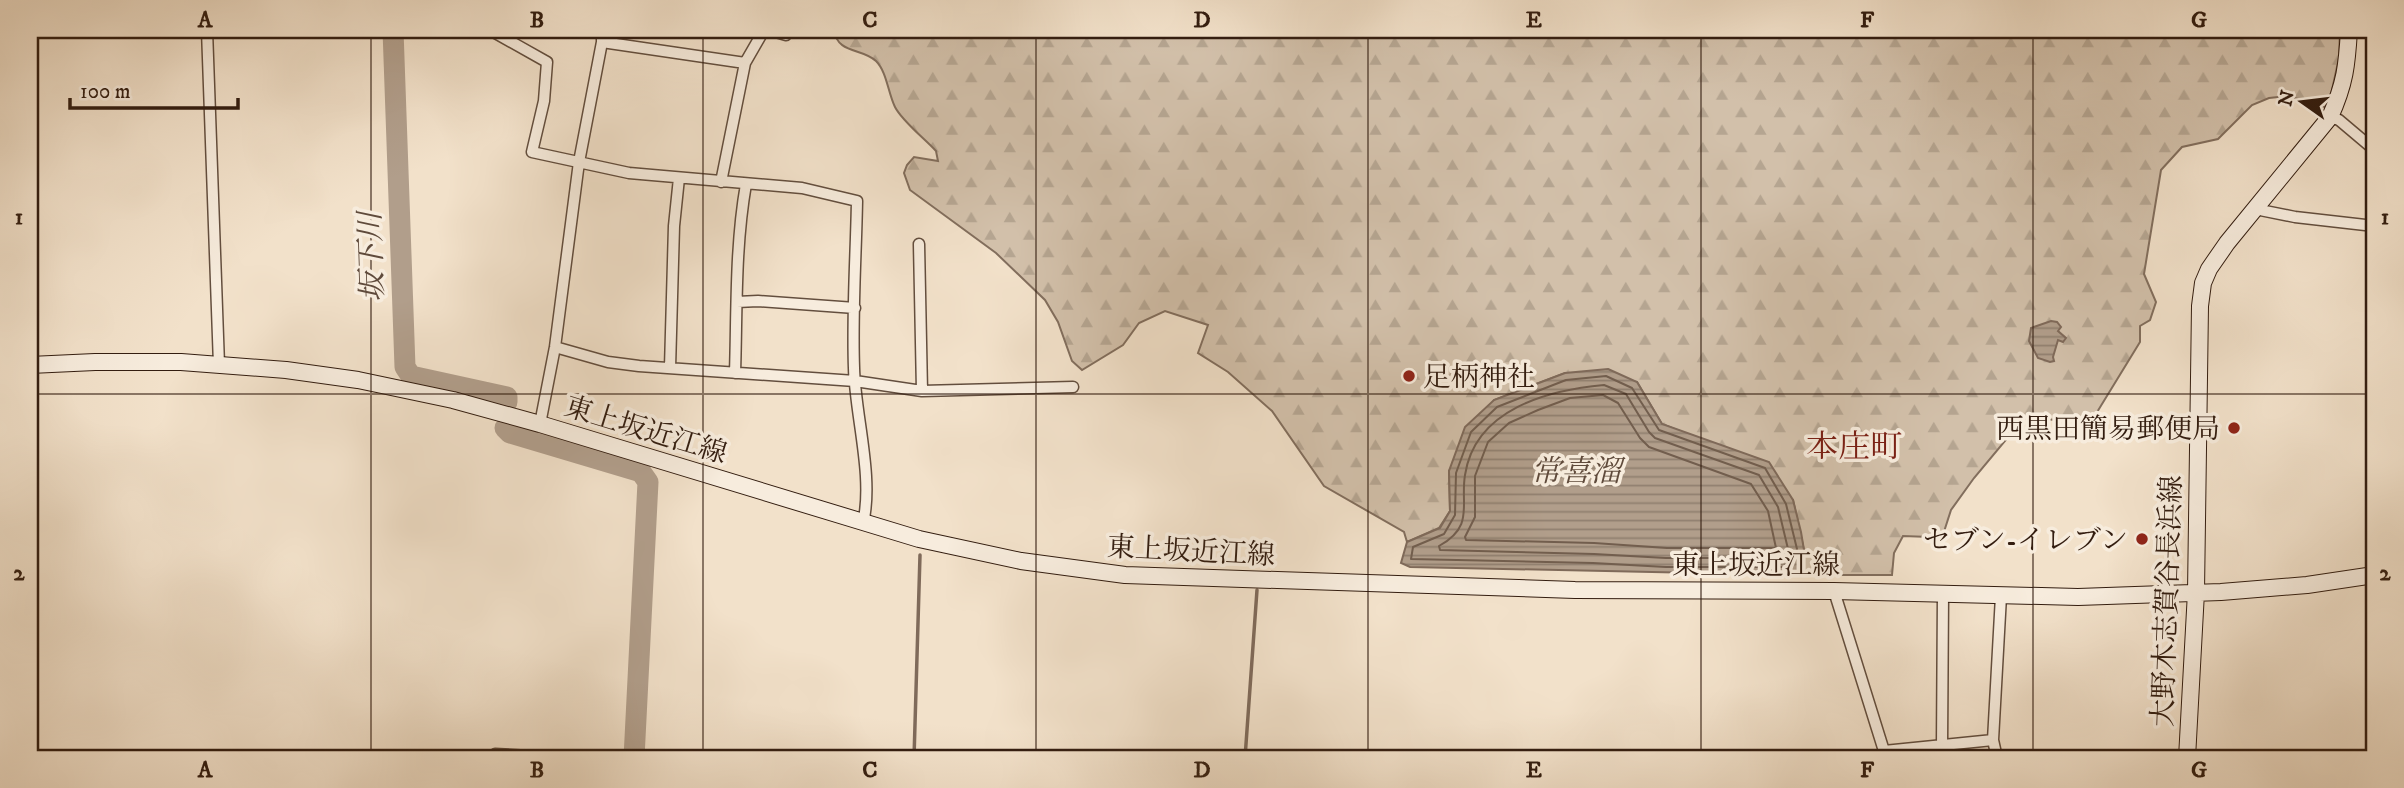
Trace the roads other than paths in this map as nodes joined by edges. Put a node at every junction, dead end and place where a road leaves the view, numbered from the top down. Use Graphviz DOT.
graph roads {
  1 [pos="207,30"];
  2 [pos="489,30"];
  3 [pos="602,30"];
  4 [pos="767,30"];
  5 [pos="790,30"];
  6 [pos="2348,30"];
  7 [pos="602,42"];
  8 [pos="745,63"];
  9 [pos="2330,117"];
  10 [pos="2373,147"];
  11 [pos="579,162"];
  12 [pos="678,178"];
  13 [pos="721,183"];
  14 [pos="746,184"];
  15 [pos="2255,209"];
  16 [pos="2374,226"];
  17 [pos="919,244"];
  18 [pos="737,302"];
  19 [pos="855,308"];
  20 [pos="555,347"];
  21 [pos="30,365"];
  22 [pos="219,365"];
  23 [pos="670,368"];
  24 [pos="735,373"];
  25 [pos="856,380"];
  26 [pos="1073,387"];
  27 [pos="922,391"];
  28 [pos="540,424"];
  29 [pos="863,523"];
  30 [pos="2374,575"];
  31 [pos="1834,591"];
  32 [pos="2196,592"];
  33 [pos="1943,593"];
  34 [pos="2001,596"];
  35 [pos="1993,740"];
  36 [pos="1942,746"];
  37 [pos="495,754"];
  38 [pos="563,758"];
  39 [pos="1997,758"];
  40 [pos="2187,758"];
  1 -- 22 [label="street"];
  2 -- 11 [label="street"];
  3 -- 7 [label="street"];
  4 -- 5 [label="street"];
  4 -- 8 [label="street"];
  6 -- 9 [label="main road, 大野木志賀谷長浜線"];
  7 -- 8 [label="street"];
  7 -- 11 [label="street"];
  8 -- 13 [label="street"];
  9 -- 10 [label="street"];
  9 -- 15 [label="main road, 大野木志賀谷長浜線"];
  11 -- 12 [label="street"];
  11 -- 20 [label="street"];
  12 -- 13 [label="street"];
  12 -- 23 [label="street"];
  13 -- 14 [label="street"];
  14 -- 18 [label="street"];
  14 -- 19 [label="street"];
  15 -- 16 [label="street"];
  15 -- 32 [label="main road, 大野木志賀谷長浜線"];
  17 -- 27 [label="street"];
  18 -- 19 [label="street"];
  18 -- 24 [label="street"];
  19 -- 25 [label="street"];
  20 -- 23 [label="street"];
  20 -- 28 [label="street"];
  21 -- 22 [label="main road, 東上坂近江線"];
  22 -- 28 [label="main road, 東上坂近江線"];
  23 -- 24 [label="street"];
  24 -- 25 [label="street"];
  25 -- 27 [label="street"];
  25 -- 29 [label="street"];
  26 -- 27 [label="street"];
  28 -- 29 [label="main road, 東上坂近江線"];
  29 -- 31 [label="main road, 東上坂近江線"];
  30 -- 32 [label="main road, 東上坂近江線"];
  31 -- 33 [label="main road, 東上坂近江線"];
  31 -- 36 [label="street"];
  32 -- 34 [label="main road, 東上坂近江線"];
  32 -- 40 [label="main road, 大野木志賀谷長浜線"];
  33 -- 34 [label="main road, 東上坂近江線"];
  33 -- 36 [label="street"];
  34 -- 35 [label="street"];
  35 -- 36 [label="street"];
  35 -- 39 [label="street"];
  37 -- 38 [label="street"];
}
